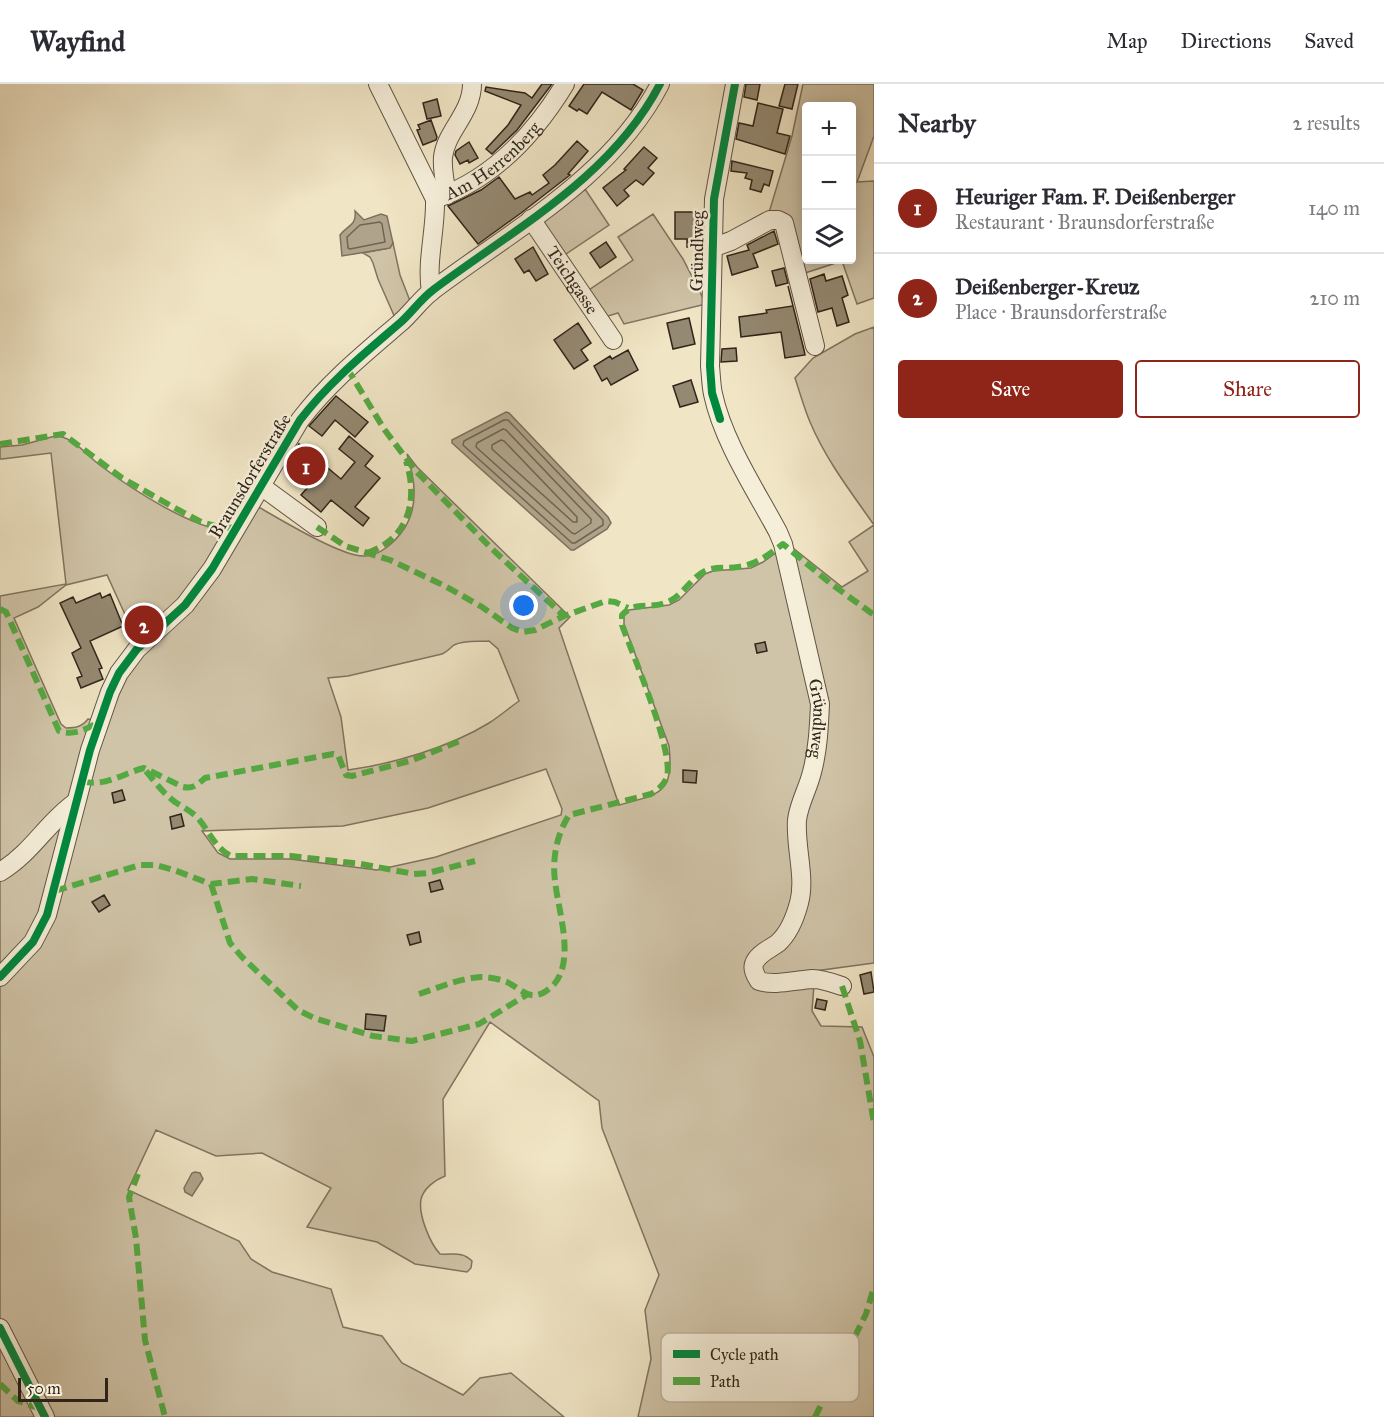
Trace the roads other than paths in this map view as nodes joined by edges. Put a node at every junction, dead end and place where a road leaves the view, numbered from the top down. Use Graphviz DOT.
graph roads {
  1 [pos="378,84"];
  2 [pos="472,84"];
  3 [pos="565,84"];
  4 [pos="660,84"];
  5 [pos="735,84"];
  6 [pos="441,197"];
  7 [pos="531,219"];
  8 [pos="712,248"];
  9 [pos="431,292"];
  10 [pos="613,340"];
  11 [pos="815,346"];
  12 [pos="261,486"];
  13 [pos="317,527"];
  14 [pos="76,802"];
  15 [pos="0,872"];
  16 [pos="0,977"];
  17 [pos="842,986"];
  18 [pos="0,1328"];
  19 [pos="45,1417"];
  1 -- 6 [label="street"];
  2 -- 6 [label="street"];
  3 -- 6 [label="street, Am Herrenberg"];
  4 -- 7 [label="street, Braunsdorferstraße"];
  5 -- 8 [label="street, Gründlweg"];
  6 -- 9 [label="street"];
  7 -- 9 [label="street, Braunsdorferstraße"];
  7 -- 10 [label="street, Teichgasse"];
  8 -- 11 [label="street"];
  8 -- 17 [label="street, Gründlweg"];
  9 -- 12 [label="street, Braunsdorferstraße"];
  12 -- 13 [label="street"];
  12 -- 14 [label="street, Braunsdorferstraße"];
  14 -- 15 [label="street"];
  14 -- 16 [label="street, Braunsdorferstraße"];
  18 -- 19 [label="street"];
}
